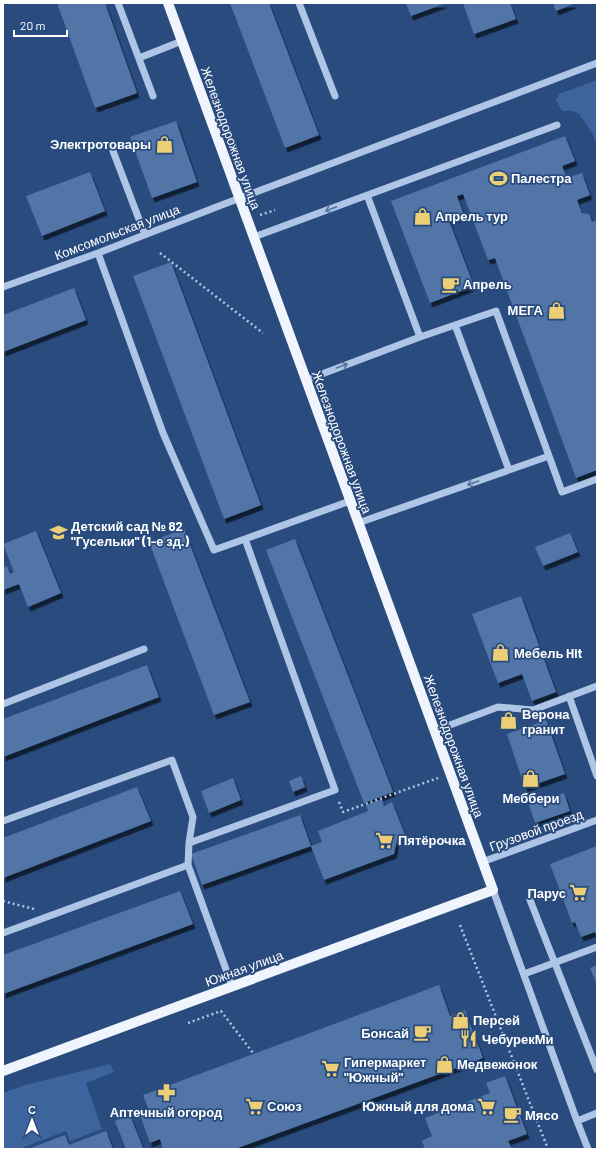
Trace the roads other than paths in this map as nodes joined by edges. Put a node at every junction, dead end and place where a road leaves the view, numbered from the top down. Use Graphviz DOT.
graph roads {
  1 [pos="118,3"];
  2 [pos="168,3"];
  3 [pos="299,3"];
  4 [pos="182,41"];
  5 [pos="138,58"];
  6 [pos="597,63"];
  7 [pos="153,96"];
  8 [pos="335,96"];
  9 [pos="557,125"];
  10 [pos="113,151"];
  11 [pos="367,195"];
  12 [pos="239,198"];
  13 [pos="145,235"];
  14 [pos="254,237"];
  15 [pos="98,253"];
  16 [pos="3,287"];
  17 [pos="455,325"];
  18 [pos="420,337"];
  19 [pos="306,380"];
  20 [pos="548,456"];
  21 [pos="509,470"];
  22 [pos="597,479"];
  23 [pos="350,501"];
  24 [pos="358,523"];
  25 [pos="245,539"];
  26 [pos="144,649"];
  27 [pos="597,686"];
  28 [pos="569,696"];
  29 [pos="3,704"];
  30 [pos="434,731"];
  31 [pos="597,776"];
  32 [pos="597,820"];
  33 [pos="3,821"];
  34 [pos="189,843"];
  35 [pos="482,862"];
  36 [pos="188,864"];
  37 [pos="493,890"];
  38 [pos="530,900"];
  39 [pos="3,933"];
  40 [pos="597,947"];
  41 [pos="554,964"];
  42 [pos="524,974"];
  43 [pos="232,986"];
  44 [pos="3,1070"];
  45 [pos="597,1070"];
  46 [pos="597,1113"];
  47 [pos="576,1121"];
  48 [pos="588,1149"];
  1 -- 5 [label="street"];
  2 -- 4 [label="main road, Железнодорожная улица"];
  3 -- 8 [label="street"];
  4 -- 5 [label="street"];
  4 -- 12 [label="main road, Железнодорожная улица"];
  5 -- 7 [label="street"];
  6 -- 12 [label="street, Комсомольская улица"];
  9 -- 11 [label="street"];
  10 -- 13 [label="street"];
  11 -- 14 [label="street, one-way"];
  11 -- 18 [label="street"];
  12 -- 13 [label="street, Комсомольская улица"];
  12 -- 14 [label="main road, Железнодорожная улица"];
  13 -- 15 [label="street, Комсомольская улица"];
  14 -- 19 [label="main road, Железнодорожная улица"];
  15 -- 16 [label="street, Комсомольская улица"];
  15 -- 25 [label="street"];
  17 -- 18 [label="street"];
  17 -- 20 [label="street"];
  17 -- 21 [label="street"];
  19 -- 18 [label="street, one-way"];
  19 -- 23 [label="main road, Железнодорожная улица"];
  20 -- 21 [label="street"];
  20 -- 22 [label="street"];
  21 -- 24 [label="street, one-way"];
  23 -- 24 [label="main road, Железнодорожная улица"];
  23 -- 25 [label="street"];
  24 -- 30 [label="main road, Железнодорожная улица"];
  25 -- 34 [label="street"];
  26 -- 29 [label="street"];
  27 -- 28 [label="street"];
  28 -- 30 [label="street"];
  28 -- 31 [label="street"];
  30 -- 35 [label="main road, Железнодорожная улица"];
  32 -- 35 [label="street, Грузовой проезд"];
  33 -- 34 [label="street"];
  34 -- 36 [label="street"];
  35 -- 37 [label="main road, Железнодорожная улица"];
  36 -- 39 [label="street"];
  36 -- 43 [label="street"];
  37 -- 42 [label="street"];
  37 -- 43 [label="main road, Южная улица"];
  38 -- 41 [label="street"];
  40 -- 41 [label="street"];
  41 -- 42 [label="street"];
  41 -- 45 [label="street"];
  42 -- 47 [label="street"];
  43 -- 44 [label="main road, Южная улица"];
  46 -- 47 [label="street"];
  47 -- 48 [label="street"];
}
